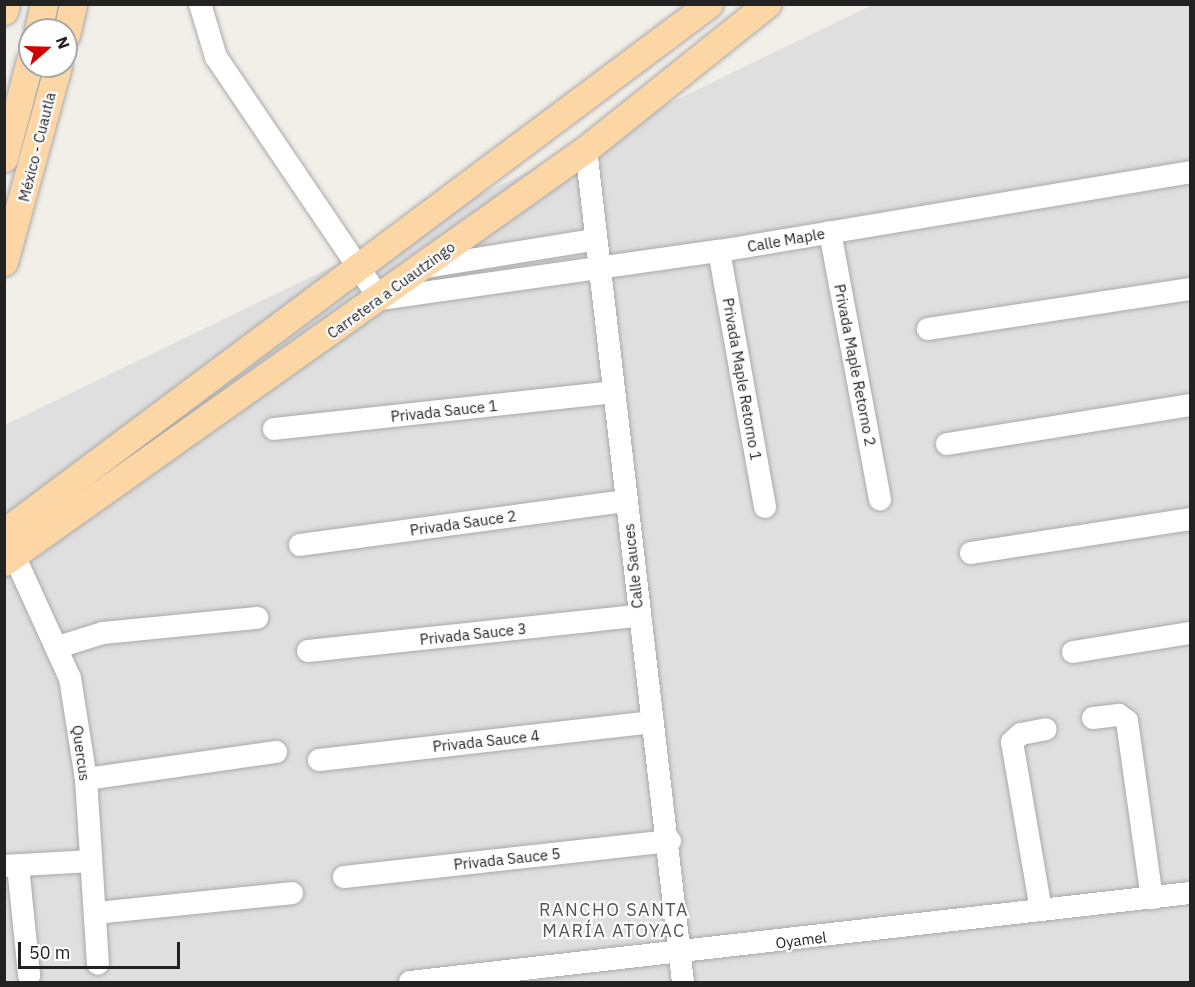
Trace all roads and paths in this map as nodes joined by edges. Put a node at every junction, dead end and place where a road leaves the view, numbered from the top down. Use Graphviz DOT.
graph roads {
  1 [pos="6,4"];
  2 [pos="200,4"];
  3 [pos="709,4"];
  4 [pos="768,4"];
  5 [pos="4,11"];
  6 [pos="646,51"];
  7 [pos="25,78"];
  8 [pos="55,78"];
  9 [pos="671,78"];
  10 [pos="586,149"];
  11 [pos="4,158"];
  12 [pos="1191,172"];
  13 [pos="830,232"];
  14 [pos="593,240"];
  15 [pos="719,251"];
  16 [pos="4,262"];
  17 [pos="420,268"];
  18 [pos="598,269"];
  19 [pos="357,271"];
  20 [pos="1191,289"];
  21 [pos="380,299"];
  22 [pos="928,329"];
  23 [pos="613,392"];
  24 [pos="1191,405"];
  25 [pos="274,429"];
  26 [pos="947,444"];
  27 [pos="880,499"];
  28 [pos="626,501"];
  29 [pos="765,507"];
  30 [pos="1191,519"];
  31 [pos="300,545"];
  32 [pos="8,546"];
  33 [pos="971,553"];
  34 [pos="638,616"];
  35 [pos="257,618"];
  36 [pos="1191,633"];
  37 [pos="58,647"];
  38 [pos="308,651"];
  39 [pos="1073,652"];
  40 [pos="1093,718"];
  41 [pos="653,722"];
  42 [pos="1046,729"];
  43 [pos="276,752"];
  44 [pos="319,760"];
  45 [pos="86,778"];
  46 [pos="670,841"];
  47 [pos="91,861"];
  48 [pos="11,866"];
  49 [pos="344,877"];
  50 [pos="291,893"];
  51 [pos="1191,893"];
  52 [pos="1152,898"];
  53 [pos="1041,910"];
  54 [pos="96,913"];
  55 [pos="680,955"];
  56 [pos="98,964"];
  57 [pos="28,975"];
  58 [pos="410,982"];
  59 [pos="683,982"];
  1 -- 5 [label="main road"];
  2 -- 19 [label="street"];
  3 -- 6 [label="main road"];
  4 -- 9 [label="main road, Carretera a Cuautzingo"];
  6 -- 9 [label="main road"];
  6 -- 19 [label="main road"];
  7 -- 11 [label="main road"];
  8 -- 16 [label="main road, México - Cuautla"];
  9 -- 10 [label="main road, Carretera a Cuautzingo"];
  10 -- 14 [label="street, Calle Sauces"];
  10 -- 17 [label="main road, Carretera a Cuautzingo"];
  12 -- 13 [label="street, Calle Maple"];
  13 -- 15 [label="street, Calle Maple"];
  13 -- 27 [label="street, Privada Maple Retorno 2"];
  14 -- 17 [label="street"];
  14 -- 18 [label="street, Calle Sauces"];
  15 -- 18 [label="street, Calle Maple"];
  15 -- 29 [label="street, Privada Maple Retorno 1"];
  17 -- 21 [label="main road, Carretera a Cuautzingo"];
  18 -- 21 [label="street, Calle Maple"];
  18 -- 23 [label="street, Calle Sauces"];
  19 -- 21 [label="street"];
  19 -- 32 [label="main road"];
  20 -- 22 [label="street"];
  21 -- 32 [label="main road, Carretera a Cuautzingo"];
  23 -- 25 [label="street, Privada Sauce 1"];
  23 -- 28 [label="street, Calle Sauces"];
  24 -- 26 [label="street"];
  28 -- 31 [label="street, Privada Sauce 2"];
  28 -- 34 [label="street, Calle Sauces"];
  30 -- 33 [label="street"];
  32 -- 37 [label="street, Quercus"];
  34 -- 38 [label="street, Privada Sauce 3"];
  34 -- 41 [label="street, Calle Sauces"];
  35 -- 37 [label="street"];
  36 -- 39 [label="street"];
  37 -- 45 [label="street, Quercus"];
  40 -- 52 [label="street"];
  41 -- 44 [label="street, Privada Sauce 4"];
  41 -- 46 [label="street, Calle Sauces"];
  42 -- 53 [label="street"];
  43 -- 45 [label="street"];
  45 -- 47 [label="street, Quercus"];
  46 -- 49 [label="street, Privada Sauce 5"];
  46 -- 55 [label="street, Calle Sauces"];
  47 -- 48 [label="street"];
  47 -- 54 [label="street, Quercus"];
  48 -- 57 [label="street"];
  50 -- 54 [label="street"];
  51 -- 52 [label="street, Oyamel"];
  52 -- 53 [label="street, Oyamel"];
  53 -- 55 [label="street, Oyamel"];
  54 -- 56 [label="street, Quercus"];
  55 -- 58 [label="street, Oyamel"];
  55 -- 59 [label="street, Calle Sauces"];
}
